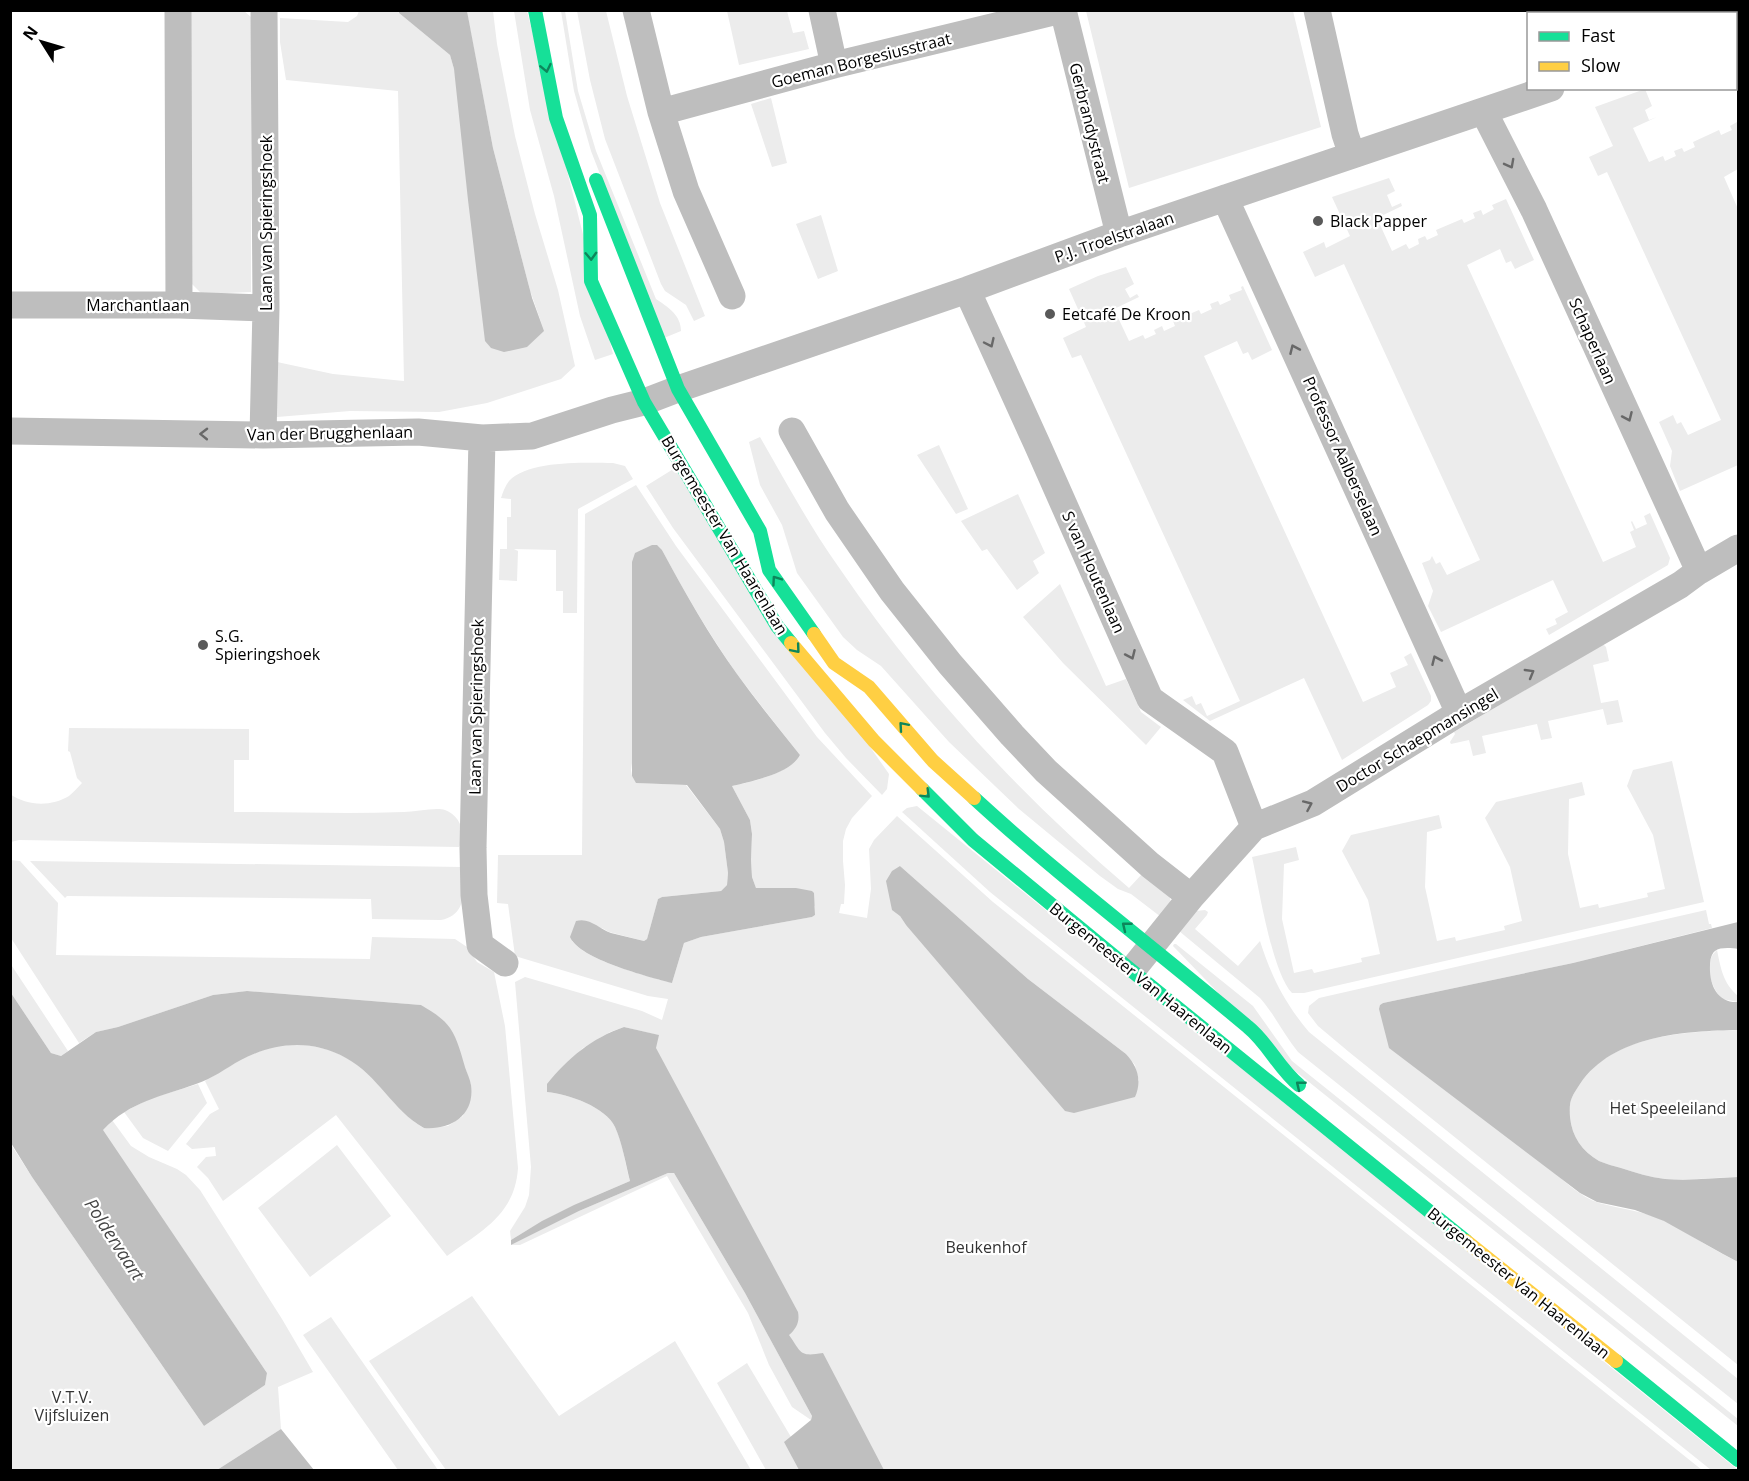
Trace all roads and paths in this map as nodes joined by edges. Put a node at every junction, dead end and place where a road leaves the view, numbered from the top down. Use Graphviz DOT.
graph roads {
  1 [pos="178,10"];
  2 [pos="264,10"];
  3 [pos="535,10"];
  4 [pos="636,10"];
  5 [pos="822,10"];
  6 [pos="1062,10"];
  7 [pos="1317,10"];
  8 [pos="834,64"];
  9 [pos="1545,90"];
  10 [pos="661,112"];
  11 [pos="1484,112"];
  12 [pos="1352,155"];
  13 [pos="593,172"];
  14 [pos="1225,198"];
  15 [pos="1119,234"];
  16 [pos="967,290"];
  17 [pos="732,296"];
  18 [pos="10,304"];
  19 [pos="179,305"];
  20 [pos="266,308"];
  21 [pos="678,388"];
  22 [pos="644,402"];
  23 [pos="10,431"];
  24 [pos="792,431"];
  25 [pos="263,435"];
  26 [pos="482,438"];
  27 [pos="1738,548"];
  28 [pos="1699,571"];
  29 [pos="1460,713"];
  30 [pos="1254,827"];
  31 [pos="1191,897"];
  32 [pos="1151,946"];
  33 [pos="505,963"];
  34 [pos="1131,971"];
  35 [pos="1307,1091"];
  36 [pos="1738,1460"];
  1 -- 19 [label="street"];
  2 -- 20 [label="street, Laan van Spieringshoek"];
  3 -- 22 [label="main road, Burgemeester Van Haarenlaan, one-way"];
  4 -- 10 [label="street"];
  5 -- 8 [label="street"];
  6 -- 8 [label="street, Goeman Borgesiusstraat"];
  6 -- 15 [label="street, Gerbrandystraat"];
  7 -- 12 [label="street"];
  8 -- 10 [label="street, Goeman Borgesiusstraat"];
  9 -- 11 [label="street, P.J. Troelstralaan"];
  10 -- 17 [label="street"];
  11 -- 12 [label="street, P.J. Troelstralaan"];
  11 -- 28 [label="street, Schaperlaan, one-way"];
  12 -- 14 [label="street, P.J. Troelstralaan"];
  13 -- 21 [label="main road, Burgemeester Van Haarenlaan"];
  14 -- 15 [label="street, P.J. Troelstralaan"];
  29 -- 14 [label="street, Professor Aalberselaan, one-way"];
  15 -- 16 [label="street, P.J. Troelstralaan"];
  16 -- 21 [label="street, P.J. Troelstralaan"];
  16 -- 30 [label="street, S van Houtenlaan, one-way"];
  18 -- 19 [label="street, Marchantlaan"];
  19 -- 20 [label="street, Marchantlaan"];
  20 -- 25 [label="street, Laan van Spieringshoek"];
  21 -- 22 [label="street"];
  32 -- 21 [label="main road, Burgemeester Van Haarenlaan, one-way"];
  22 -- 26 [label="street, Van der Brugghenlaan"];
  22 -- 34 [label="main road, Burgemeester Van Haarenlaan, one-way"];
  25 -- 23 [label="street, Van der Brugghenlaan, one-way"];
  24 -- 31 [label="street"];
  25 -- 26 [label="street, Van der Brugghenlaan"];
  26 -- 33 [label="street, Laan van Spieringshoek"];
  27 -- 28 [label="street, Doctor Schaepmansingel"];
  29 -- 28 [label="street, Doctor Schaepmansingel, one-way"];
  30 -- 29 [label="street, Doctor Schaepmansingel, one-way"];
  30 -- 31 [label="street, Doctor Schaepmansingel"];
  31 -- 32 [label="street, Doctor Schaepmansingel"];
  32 -- 34 [label="street, Doctor Schaepmansingel"];
  35 -- 32 [label="main road, Burgemeester Van Haarenlaan, one-way"];
  34 -- 36 [label="main road, Burgemeester Van Haarenlaan"];
}
